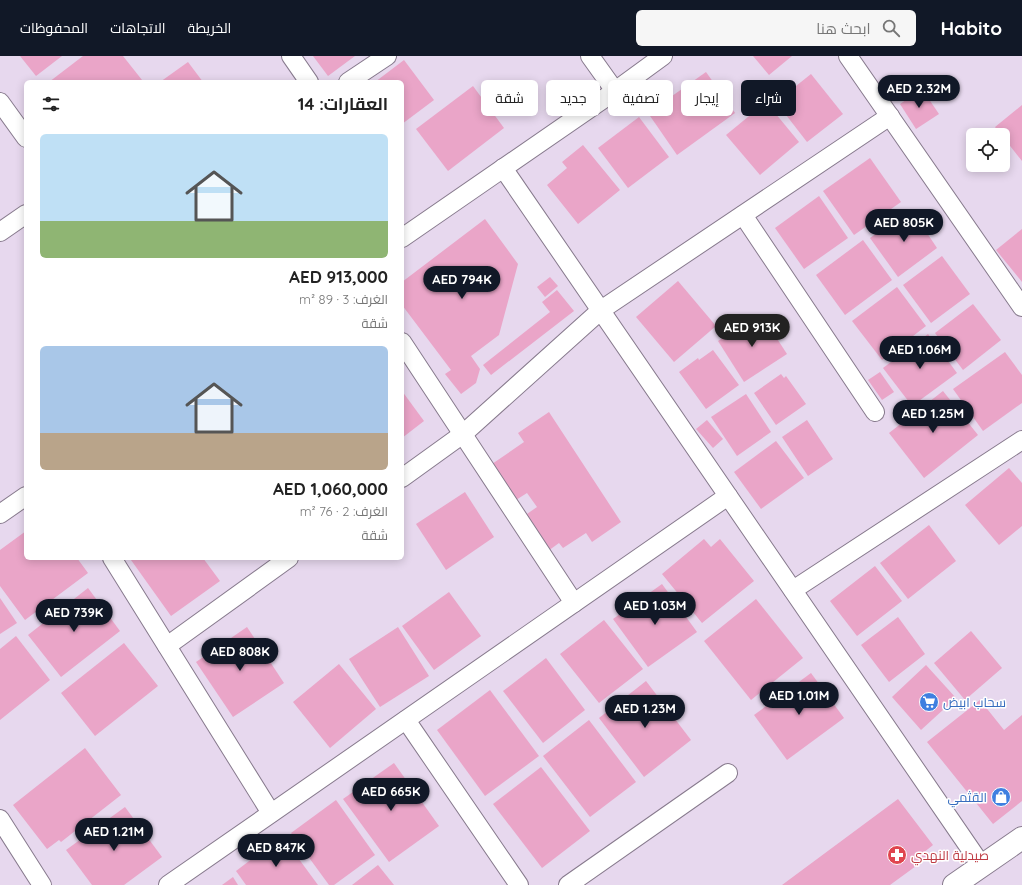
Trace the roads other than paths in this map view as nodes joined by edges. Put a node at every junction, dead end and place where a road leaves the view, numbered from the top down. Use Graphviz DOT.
graph roads {
  1 [pos="291,56"];
  2 [pos="387,56"];
  3 [pos="590,56"];
  4 [pos="663,56"];
  5 [pos="848,56"];
  6 [pos="308,80"];
  7 [pos="351,80"];
  8 [pos="631,80"];
  9 [pos="608,82"];
  10 [pos="608,97"];
  11 [pos="0,102"];
  12 [pos="890,116"];
  13 [pos="24,135"];
  14 [pos="504,168"];
  15 [pos="24,215"];
  16 [pos="743,215"];
  17 [pos="0,232"];
  18 [pos="404,237"];
  19 [pos="1022,307"];
  20 [pos="601,310"];
  21 [pos="404,345"];
  22 [pos="876,412"];
  23 [pos="463,434"];
  24 [pos="1022,440"];
  25 [pos="404,477"];
  26 [pos="728,496"];
  27 [pos="24,497"];
  28 [pos="0,514"];
  29 [pos="113,560"];
  30 [pos="286,560"];
  31 [pos="793,590"];
  32 [pos="574,603"];
  33 [pos="167,646"];
  34 [pos="406,720"];
  35 [pos="728,773"];
  36 [pos="271,813"];
  37 [pos="0,819"];
  38 [pos="1022,838"];
  39 [pos="982,866"];
  40 [pos="42,885"];
  41 [pos="168,885"];
  42 [pos="519,885"];
  43 [pos="568,885"];
  44 [pos="954,885"];
  1 -- 6 [label="street"];
  2 -- 7 [label="street"];
  3 -- 9 [label="street"];
  4 -- 8 [label="street"];
  5 -- 12 [label="street"];
  10 -- 14 [label="street"];
  11 -- 13 [label="street"];
  12 -- 16 [label="street"];
  12 -- 19 [label="street"];
  14 -- 18 [label="street"];
  14 -- 20 [label="street"];
  15 -- 17 [label="street"];
  16 -- 20 [label="street"];
  16 -- 22 [label="street"];
  20 -- 23 [label="street"];
  20 -- 26 [label="street"];
  21 -- 23 [label="street"];
  23 -- 25 [label="street"];
  23 -- 32 [label="street"];
  24 -- 31 [label="street"];
  26 -- 31 [label="street"];
  26 -- 32 [label="street"];
  27 -- 28 [label="street"];
  29 -- 33 [label="street"];
  30 -- 33 [label="street"];
  31 -- 39 [label="street"];
  32 -- 34 [label="street"];
  33 -- 36 [label="street"];
  34 -- 36 [label="street"];
  34 -- 42 [label="street"];
  35 -- 43 [label="street"];
  36 -- 41 [label="street"];
  37 -- 40 [label="street"];
  38 -- 39 [label="highway"];
  39 -- 44 [label="highway"];
}
